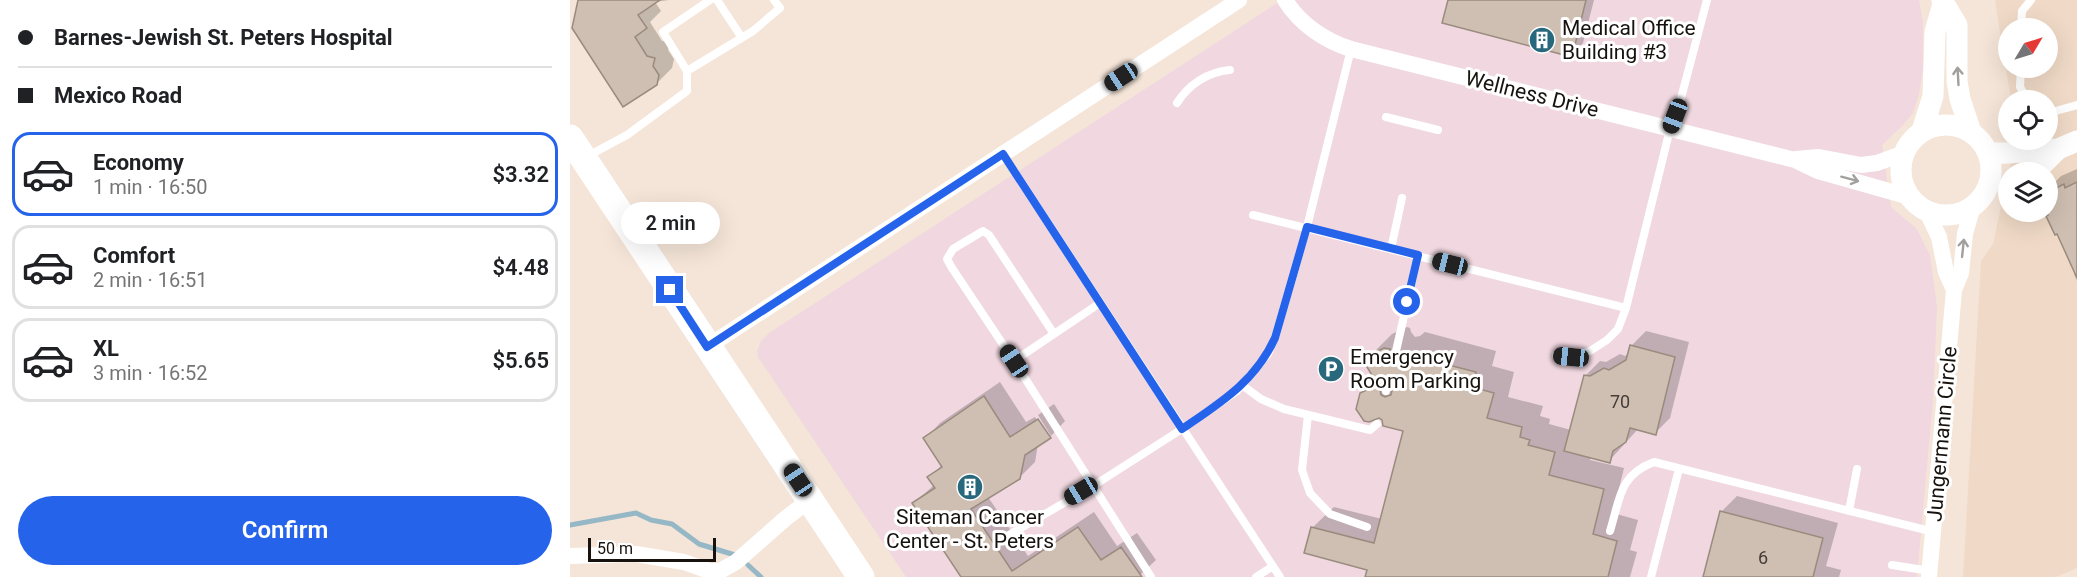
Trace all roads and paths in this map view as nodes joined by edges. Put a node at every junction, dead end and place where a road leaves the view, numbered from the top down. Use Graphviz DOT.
graph roads {
  1 [pos="710,0"];
  2 [pos="717,0"];
  3 [pos="774,0"];
  4 [pos="1239,0"];
  5 [pos="1285,0"];
  6 [pos="1707,0"];
  7 [pos="2031,0"];
  8 [pos="1942,2"];
  9 [pos="2022,18"];
  10 [pos="742,38"];
  11 [pos="1351,49"];
  12 [pos="1230,70"];
  13 [pos="687,71"];
  14 [pos="1177,103"];
  15 [pos="2077,105"];
  16 [pos="2058,110"];
  17 [pos="1386,117"];
  18 [pos="1670,129"];
  19 [pos="1438,130"];
  20 [pos="1922,132"];
  21 [pos="1971,132"];
  22 [pos="2068,145"];
  23 [pos="575,151"];
  24 [pos="1986,152"];
  25 [pos="1904,153"];
  26 [pos="1003,154"];
  27 [pos="1795,160"];
  28 [pos="2046,162"];
  29 [pos="1998,181"];
  30 [pos="1987,188"];
  31 [pos="1910,197"];
  32 [pos="1402,198"];
  33 [pos="1973,206"];
  34 [pos="1926,210"];
  35 [pos="1253,215"];
  36 [pos="1307,227"];
  37 [pos="1391,249"];
  38 [pos="1418,255"];
  39 [pos="1954,290"];
  40 [pos="1100,303"];
  41 [pos="1626,308"];
  42 [pos="1054,334"];
  43 [pos="707,347"];
  44 [pos="1396,351"];
  45 [pos="1556,355"];
  46 [pos="1014,361"];
  47 [pos="1242,385"];
  48 [pos="1308,416"];
  49 [pos="1377,424"];
  50 [pos="1182,429"];
  51 [pos="1679,469"];
  52 [pos="1857,469"];
  53 [pos="1093,486"];
  54 [pos="811,500"];
  55 [pos="1849,511"];
  56 [pos="1367,527"];
  57 [pos="1610,531"];
  58 [pos="1934,532"];
  59 [pos="1009,536"];
  60 [pos="570,556"];
  61 [pos="1892,565"];
  62 [pos="1273,566"];
  63 [pos="1930,574"];
  64 [pos="861,577"];
  65 [pos="1151,577"];
  66 [pos="1256,577"];
  67 [pos="1280,577"];
  68 [pos="1652,577"];
  1 -- 13 [label="lane"];
  2 -- 10 [label="lane"];
  3 -- 10 [label="lane"];
  4 -- 26 [label="street"];
  5 -- 11 [label="street, Wellness Drive"];
  6 -- 18 [label="lane"];
  7 -- 9 [label="lane"];
  8 -- 20 [label="street"];
  21 -- 8 [label="street, one-way"];
  10 -- 13 [label="lane"];
  11 -- 18 [label="street, Wellness Drive"];
  11 -- 36 [label="lane"];
  12 -- 14 [label="lane"];
  13 -- 23 [label="lane"];
  15 -- 16 [label="lane"];
  17 -- 19 [label="lane"];
  18 -- 27 [label="street, Wellness Drive"];
  18 -- 41 [label="lane"];
  20 -- 21 [label="street"];
  20 -- 25 [label="street"];
  21 -- 24 [label="street"];
  22 -- 24 [label="street"];
  22 -- 28 [label="street"];
  23 -- 43 [label="main road"];
  24 -- 30 [label="street"];
  25 -- 27 [label="street, Wellness Drive"];
  25 -- 31 [label="street"];
  26 -- 40 [label="lane"];
  26 -- 43 [label="street"];
  27 -- 31 [label="street, Wellness Drive, one-way"];
  29 -- 30 [label="street"];
  30 -- 33 [label="street"];
  31 -- 34 [label="street"];
  32 -- 37 [label="lane"];
  33 -- 34 [label="street"];
  39 -- 33 [label="street, Jungermann Circle, one-way"];
  34 -- 39 [label="street, Jungermann Circle"];
  35 -- 36 [label="lane"];
  36 -- 37 [label="lane"];
  36 -- 47 [label="lane"];
  37 -- 38 [label="lane"];
  38 -- 41 [label="lane"];
  38 -- 44 [label="lane"];
  39 -- 58 [label="street, Jungermann Circle"];
  40 -- 42 [label="lane"];
  40 -- 50 [label="lane"];
  41 -- 45 [label="lane"];
  42 -- 46 [label="lane"];
  42 -- 46 [label="lane"];
  43 -- 54 [label="main road"];
  46 -- 53 [label="lane"];
  47 -- 48 [label="lane"];
  47 -- 50 [label="lane"];
  48 -- 49 [label="lane"];
  48 -- 56 [label="lane"];
  50 -- 53 [label="lane"];
  50 -- 62 [label="lane"];
  51 -- 55 [label="lane"];
  51 -- 57 [label="lane"];
  51 -- 68 [label="lane"];
  52 -- 55 [label="lane"];
  53 -- 59 [label="lane"];
  53 -- 65 [label="lane"];
  54 -- 60 [label="street"];
  54 -- 64 [label="main road"];
  55 -- 58 [label="lane"];
  58 -- 63 [label="street, Jungermann Circle"];
  61 -- 63 [label="lane"];
  62 -- 66 [label="lane"];
  62 -- 67 [label="lane"];
}
